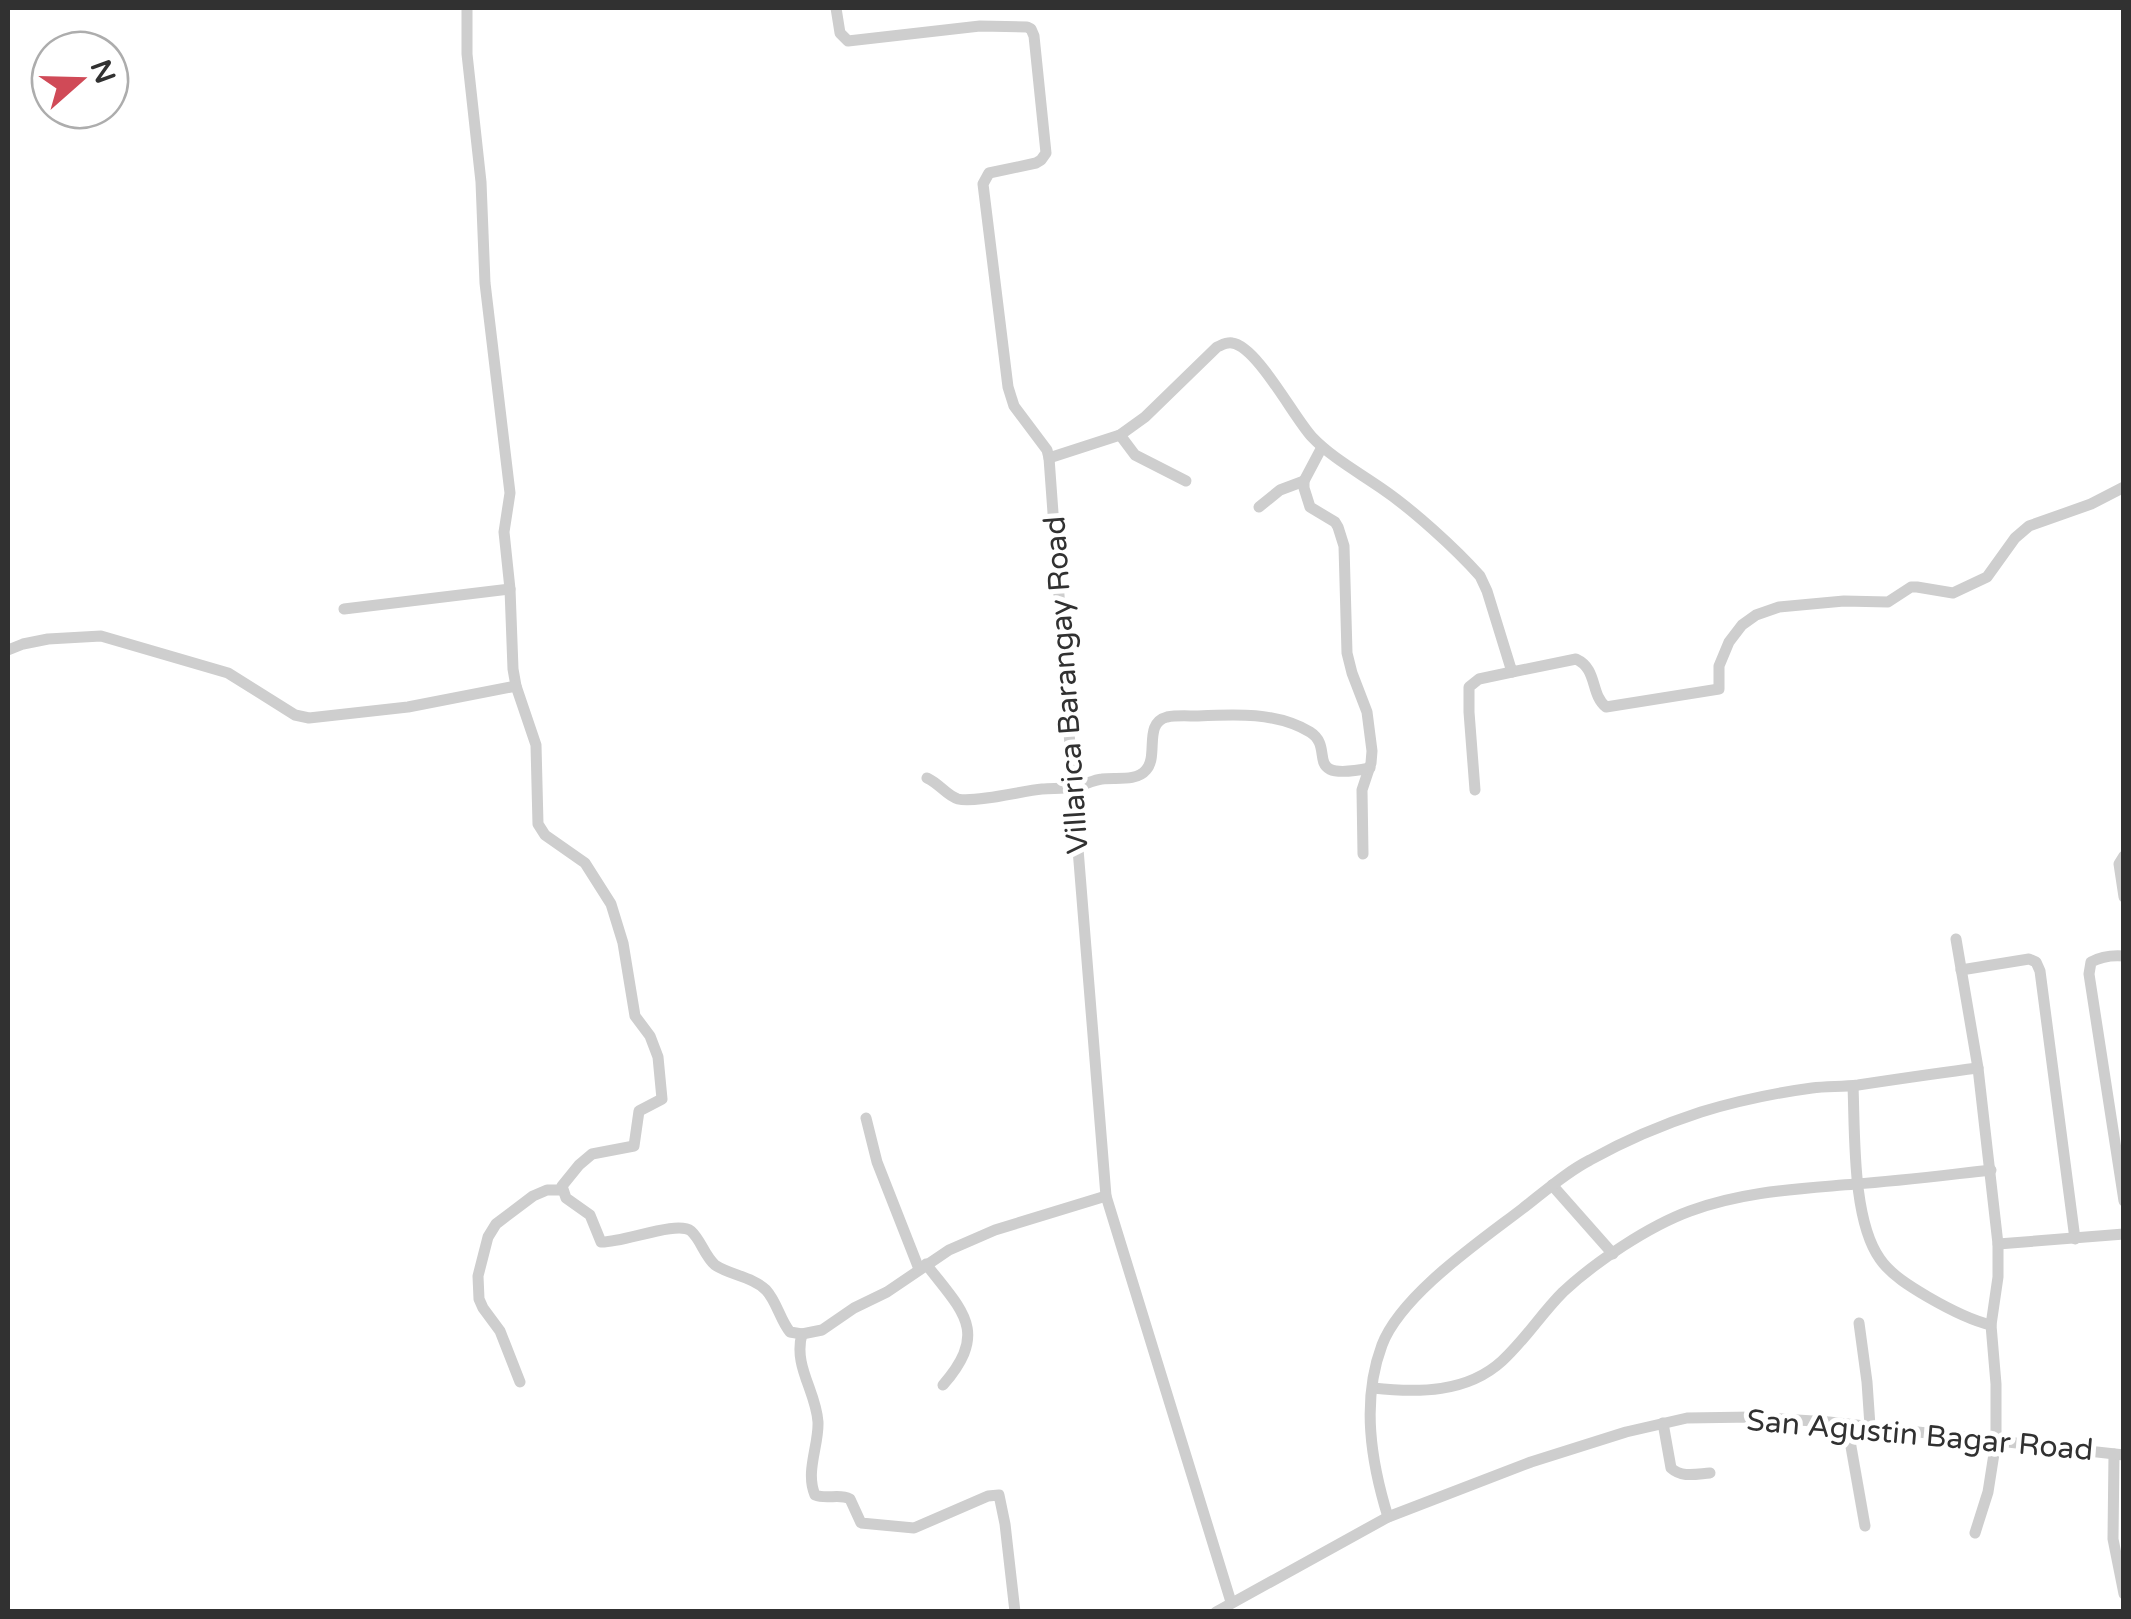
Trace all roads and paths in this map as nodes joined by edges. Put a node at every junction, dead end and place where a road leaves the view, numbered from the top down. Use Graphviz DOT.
graph roads {
  1 [pos="467,8"];
  2 [pos="836,8"];
  3 [pos="1120,435"];
  4 [pos="1322,447"];
  5 [pos="1049,458"];
  6 [pos="1186,481"];
  7 [pos="1304,481"];
  8 [pos="2124,487"];
  9 [pos="1259,506"];
  10 [pos="510,588"];
  11 [pos="344,608"];
  12 [pos="8,650"];
  13 [pos="1512,672"];
  14 [pos="516,686"];
  15 [pos="1370,768"];
  16 [pos="927,778"];
  17 [pos="1073,788"];
  18 [pos="1474,790"];
  19 [pos="1362,854"];
  20 [pos="2124,856"];
  21 [pos="2124,896"];
  22 [pos="1956,939"];
  23 [pos="2124,956"];
  24 [pos="1961,970"];
  25 [pos="1978,1068"];
  26 [pos="1853,1086"];
  27 [pos="866,1118"];
  28 [pos="1991,1170"];
  29 [pos="1856,1184"];
  30 [pos="1552,1186"];
  31 [pos="562,1190"];
  32 [pos="1106,1196"];
  33 [pos="2124,1200"];
  34 [pos="2124,1234"];
  35 [pos="2075,1239"];
  36 [pos="1998,1244"];
  37 [pos="1613,1254"];
  38 [pos="922,1266"];
  39 [pos="1858,1323"];
  40 [pos="1991,1324"];
  41 [pos="802,1334"];
  42 [pos="520,1382"];
  43 [pos="944,1386"];
  44 [pos="1373,1388"];
  45 [pos="1662,1423"];
  46 [pos="1846,1424"];
  47 [pos="1870,1426"];
  48 [pos="1996,1441"];
  49 [pos="2119,1454"];
  50 [pos="1710,1473"];
  51 [pos="1388,1516"];
  52 [pos="1865,1526"];
  53 [pos="1976,1533"];
  54 [pos="2124,1594"];
  55 [pos="1231,1602"];
  56 [pos="1015,1612"];
  57 [pos="1216,1612"];
  1 -- 10 [label="street"];
  2 -- 5 [label="street, Villarica Barangay Road"];
  3 -- 4 [label="street"];
  3 -- 5 [label="street"];
  3 -- 6 [label="street"];
  4 -- 7 [label="street"];
  4 -- 13 [label="street"];
  5 -- 17 [label="street, Villarica Barangay Road"];
  7 -- 9 [label="street"];
  7 -- 15 [label="street"];
  8 -- 13 [label="street"];
  10 -- 11 [label="street"];
  10 -- 14 [label="street"];
  12 -- 14 [label="street"];
  13 -- 18 [label="street"];
  14 -- 31 [label="street"];
  15 -- 17 [label="street"];
  15 -- 19 [label="street"];
  16 -- 17 [label="street"];
  17 -- 32 [label="street, Villarica Barangay Road"];
  20 -- 21 [label="street"];
  22 -- 24 [label="street"];
  23 -- 33 [label="street"];
  24 -- 25 [label="street"];
  24 -- 35 [label="street"];
  25 -- 26 [label="street"];
  25 -- 28 [label="street"];
  26 -- 29 [label="street"];
  26 -- 30 [label="street"];
  27 -- 38 [label="street"];
  28 -- 29 [label="street"];
  28 -- 36 [label="street"];
  29 -- 37 [label="street"];
  29 -- 40 [label="street"];
  30 -- 37 [label="street"];
  30 -- 44 [label="street"];
  31 -- 41 [label="street"];
  31 -- 42 [label="street"];
  32 -- 38 [label="street"];
  32 -- 55 [label="street, Villarica Barangay Road"];
  34 -- 35 [label="street"];
  35 -- 36 [label="street"];
  36 -- 40 [label="street"];
  37 -- 44 [label="street"];
  38 -- 41 [label="street"];
  38 -- 43 [label="street"];
  39 -- 47 [label="street"];
  40 -- 48 [label="street"];
  41 -- 56 [label="street"];
  44 -- 51 [label="street"];
  45 -- 46 [label="street, San Agustin Bagar Road"];
  45 -- 50 [label="street"];
  45 -- 51 [label="street, San Agustin Bagar Road"];
  46 -- 47 [label="street, San Agustin Bagar Road"];
  46 -- 52 [label="street"];
  47 -- 48 [label="street, San Agustin Bagar Road"];
  48 -- 49 [label="street, San Agustin Bagar Road"];
  48 -- 53 [label="street"];
  49 -- 54 [label="street"];
  51 -- 55 [label="street, San Agustin Bagar Road"];
  55 -- 57 [label="street, San Agustin Bagar Road"];
}
